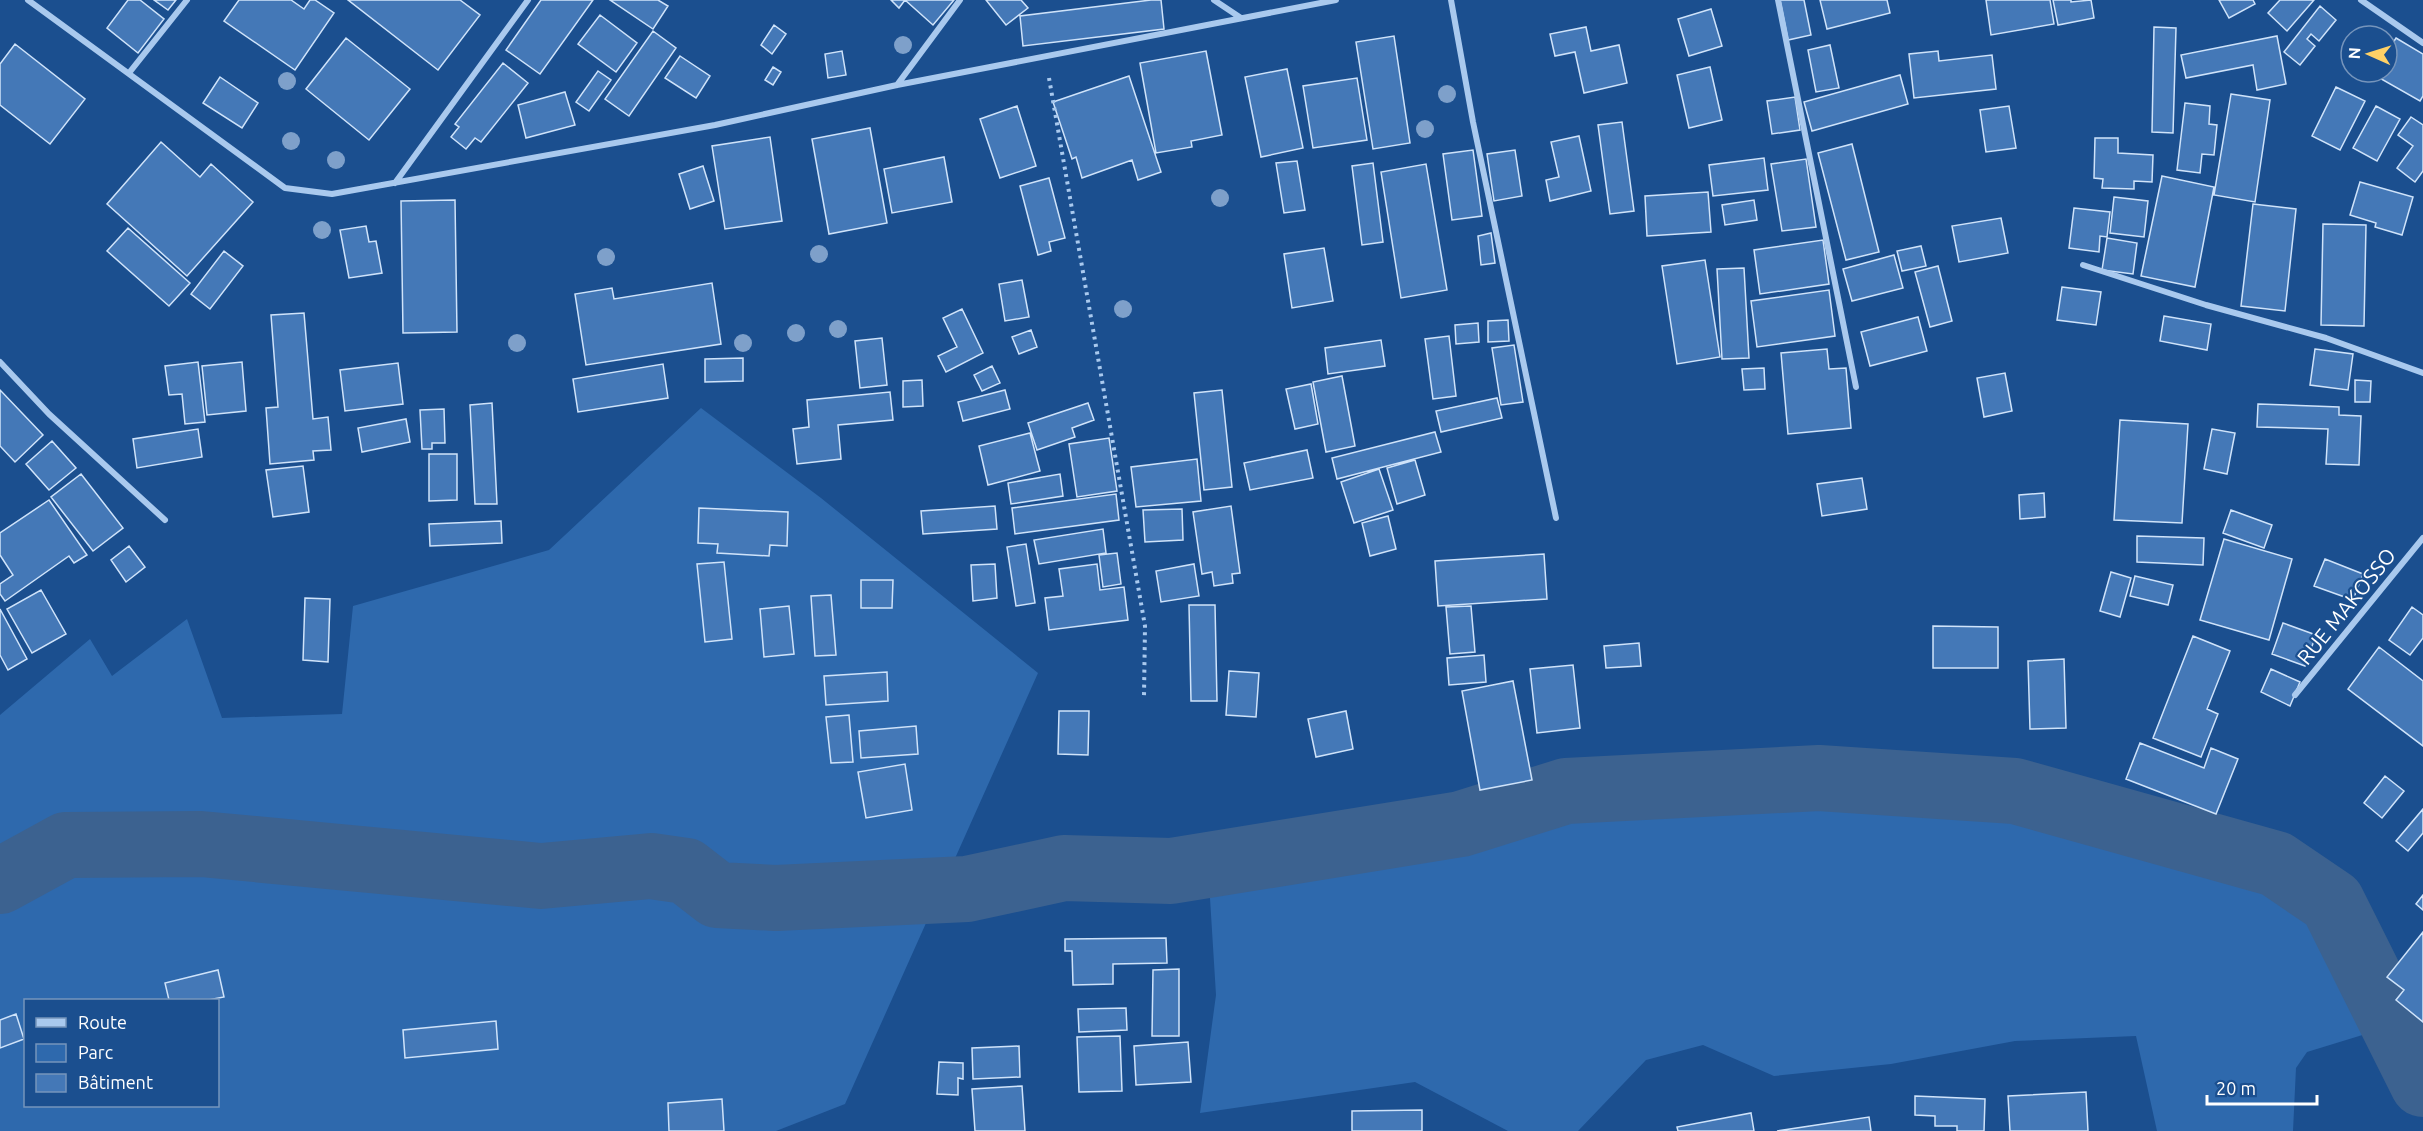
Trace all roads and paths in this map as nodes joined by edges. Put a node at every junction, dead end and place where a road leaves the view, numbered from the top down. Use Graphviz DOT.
graph roads {
  1 [pos="28,0"];
  2 [pos="187,0"];
  3 [pos="528,0"];
  4 [pos="960,0"];
  5 [pos="1214,0"];
  6 [pos="1336,0"];
  7 [pos="1451,0"];
  8 [pos="1778,0"];
  9 [pos="2361,0"];
  10 [pos="1241,18"];
  11 [pos="2423,44"];
  12 [pos="1045,57"];
  13 [pos="129,73"];
  14 [pos="897,85"];
  15 [pos="394,183"];
  16 [pos="2083,266"];
  17 [pos="0,362"];
  18 [pos="2423,373"];
  19 [pos="1856,387"];
  20 [pos="1556,518"];
  21 [pos="165,520"];
  22 [pos="2423,538"];
  23 [pos="1144,696"];
  24 [pos="2295,696"];
  1 -- 13 [label="street"];
  2 -- 13 [label="street"];
  3 -- 15 [label="street"];
  4 -- 14 [label="street"];
  5 -- 10 [label="street"];
  6 -- 10 [label="street"];
  7 -- 20 [label="street"];
  8 -- 19 [label="street"];
  9 -- 11 [label="street"];
  10 -- 12 [label="street"];
  12 -- 14 [label="street"];
  12 -- 23 [label="path"];
  13 -- 15 [label="street"];
  14 -- 15 [label="street"];
  16 -- 18 [label="street"];
  17 -- 21 [label="street"];
  22 -- 24 [label="street, RUE MAKOSSO"];
}
